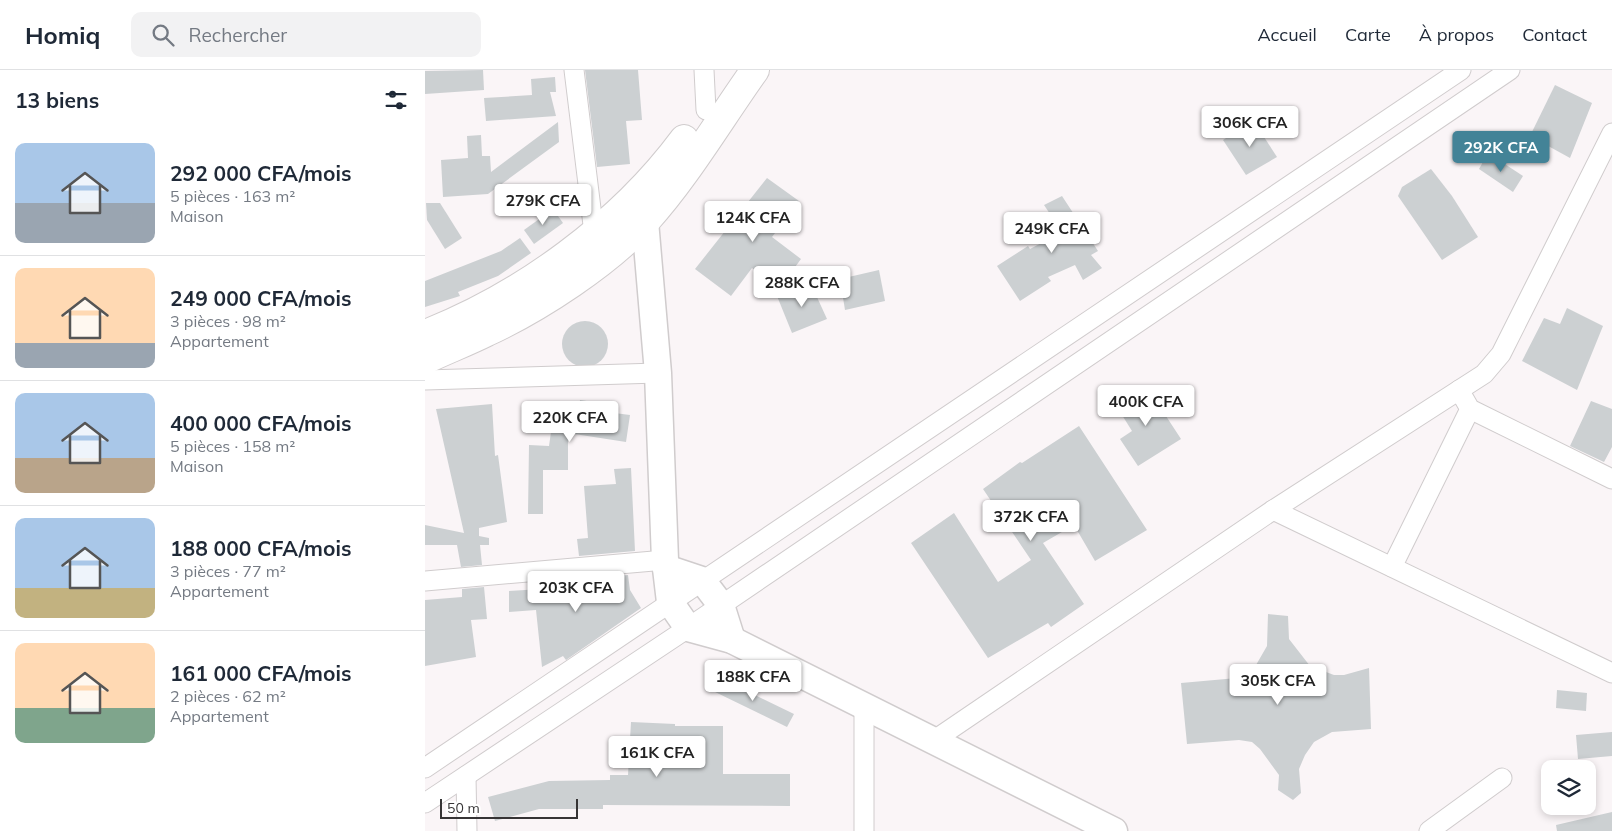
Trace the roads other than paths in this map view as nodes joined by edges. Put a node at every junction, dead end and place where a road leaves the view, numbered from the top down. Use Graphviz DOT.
graph roads {
  1 [pos="574,70"];
  2 [pos="703,70"];
  3 [pos="731,70"];
  4 [pos="755,70"];
  5 [pos="1461,70"];
  6 [pos="1510,70"];
  7 [pos="706,110"];
  8 [pos="1612,133"];
  9 [pos="645,221"];
  10 [pos="594,234"];
  11 [pos="425,334"];
  12 [pos="425,360"];
  13 [pos="658,372"];
  14 [pos="425,380"];
  15 [pos="1459,390"];
  16 [pos="1470,409"];
  17 [pos="1612,479"];
  18 [pos="1273,510"];
  19 [pos="666,564"];
  20 [pos="1392,567"];
  21 [pos="702,580"];
  22 [pos="425,581"];
  23 [pos="670,602"];
  24 [pos="721,605"];
  25 [pos="688,628"];
  26 [pos="732,640"];
  27 [pos="1612,673"];
  28 [pos="864,706"];
  29 [pos="933,741"];
  30 [pos="425,768"];
  31 [pos="466,776"];
  32 [pos="1502,778"];
  33 [pos="425,803"];
  34 [pos="467,831"];
  35 [pos="864,831"];
  36 [pos="1114,831"];
  37 [pos="1429,831"];
  1 -- 10 [label="street"];
  2 -- 7 [label="street"];
  3 -- 7 [label="main road"];
  4 -- 9 [label="main road"];
  5 -- 21 [label="street"];
  6 -- 24 [label="street"];
  7 -- 10 [label="main road"];
  8 -- 15 [label="street"];
  9 -- 12 [label="main road"];
  9 -- 13 [label="street"];
  10 -- 11 [label="main road"];
  13 -- 14 [label="street"];
  13 -- 19 [label="street"];
  15 -- 16 [label="street"];
  15 -- 18 [label="street"];
  16 -- 17 [label="street"];
  16 -- 20 [label="street"];
  18 -- 20 [label="street"];
  18 -- 29 [label="street"];
  19 -- 21 [label="street"];
  19 -- 22 [label="street"];
  19 -- 23 [label="street"];
  20 -- 27 [label="street"];
  21 -- 23 [label="street"];
  21 -- 24 [label="street"];
  23 -- 25 [label="street"];
  23 -- 30 [label="street"];
  24 -- 25 [label="street"];
  24 -- 26 [label="street"];
  25 -- 26 [label="street"];
  25 -- 31 [label="street"];
  26 -- 28 [label="street"];
  28 -- 29 [label="street"];
  28 -- 35 [label="street"];
  29 -- 36 [label="street"];
  31 -- 33 [label="street"];
  31 -- 34 [label="street"];
  32 -- 37 [label="street"];
}
